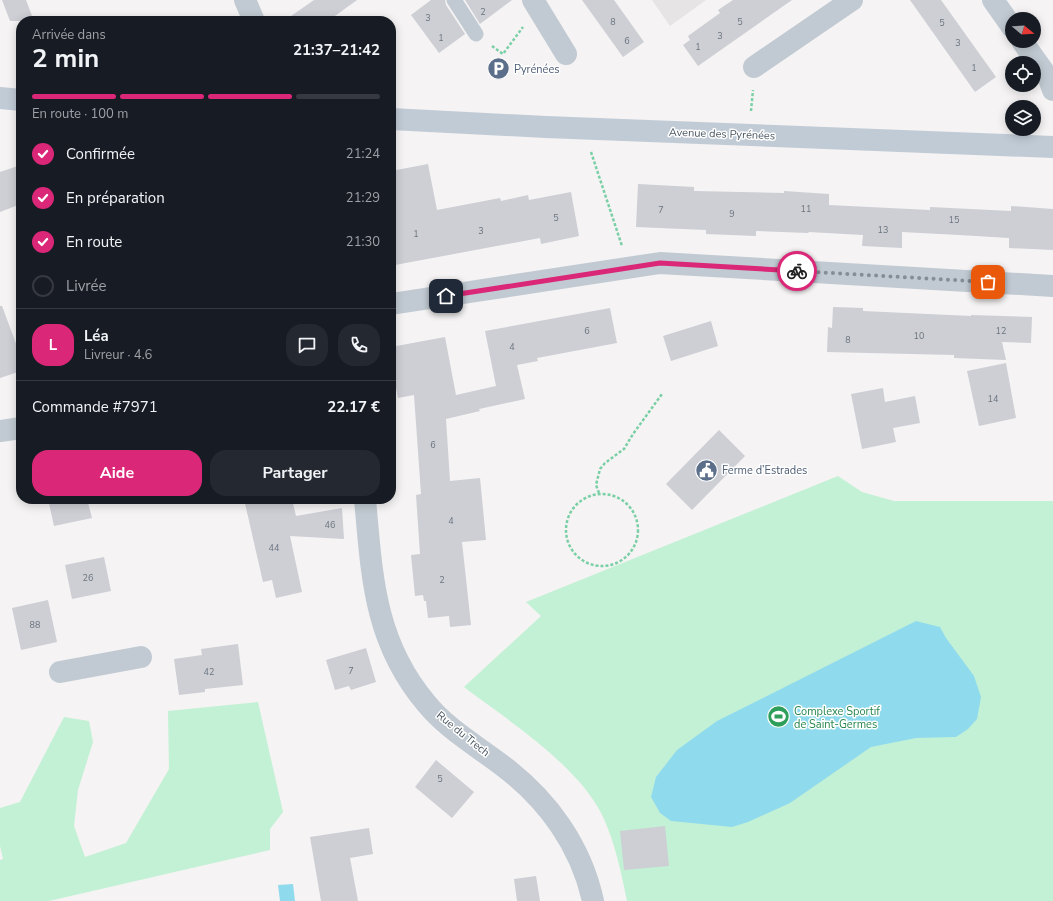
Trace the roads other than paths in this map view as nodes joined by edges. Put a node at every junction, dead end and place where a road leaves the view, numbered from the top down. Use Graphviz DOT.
graph roads {
  1 [pos="245,0"];
  2 [pos="454,0"];
  3 [pos="852,0"];
  4 [pos="993,0"];
  5 [pos="535,3"];
  6 [pos="252,16"];
  7 [pos="1005,17"];
  8 [pos="476,34"];
  9 [pos="1027,48"];
  10 [pos="566,54"];
  11 [pos="754,67"];
  12 [pos="1053,90"];
  13 [pos="0,98"];
  14 [pos="16,100"];
  15 [pos="396,119"];
  16 [pos="1053,147"];
  17 [pos="1053,286"];
  18 [pos="396,303"];
  19 [pos="16,429"];
  20 [pos="0,431"];
  21 [pos="365,504"];
  22 [pos="141,656"];
  23 [pos="60,672"];
  24 [pos="594,901"];
  1 -- 6 [label="street"];
  2 -- 8 [label="lane"];
  3 -- 11 [label="street"];
  4 -- 7 [label="street"];
  5 -- 10 [label="street"];
  9 -- 12 [label="street"];
  13 -- 14 [label="main road"];
  15 -- 16 [label="main road, Avenue des Pyrénées"];
  17 -- 18 [label="street"];
  19 -- 20 [label="street"];
  21 -- 24 [label="street, Rue du Trech"];
  22 -- 23 [label="street"];
}
